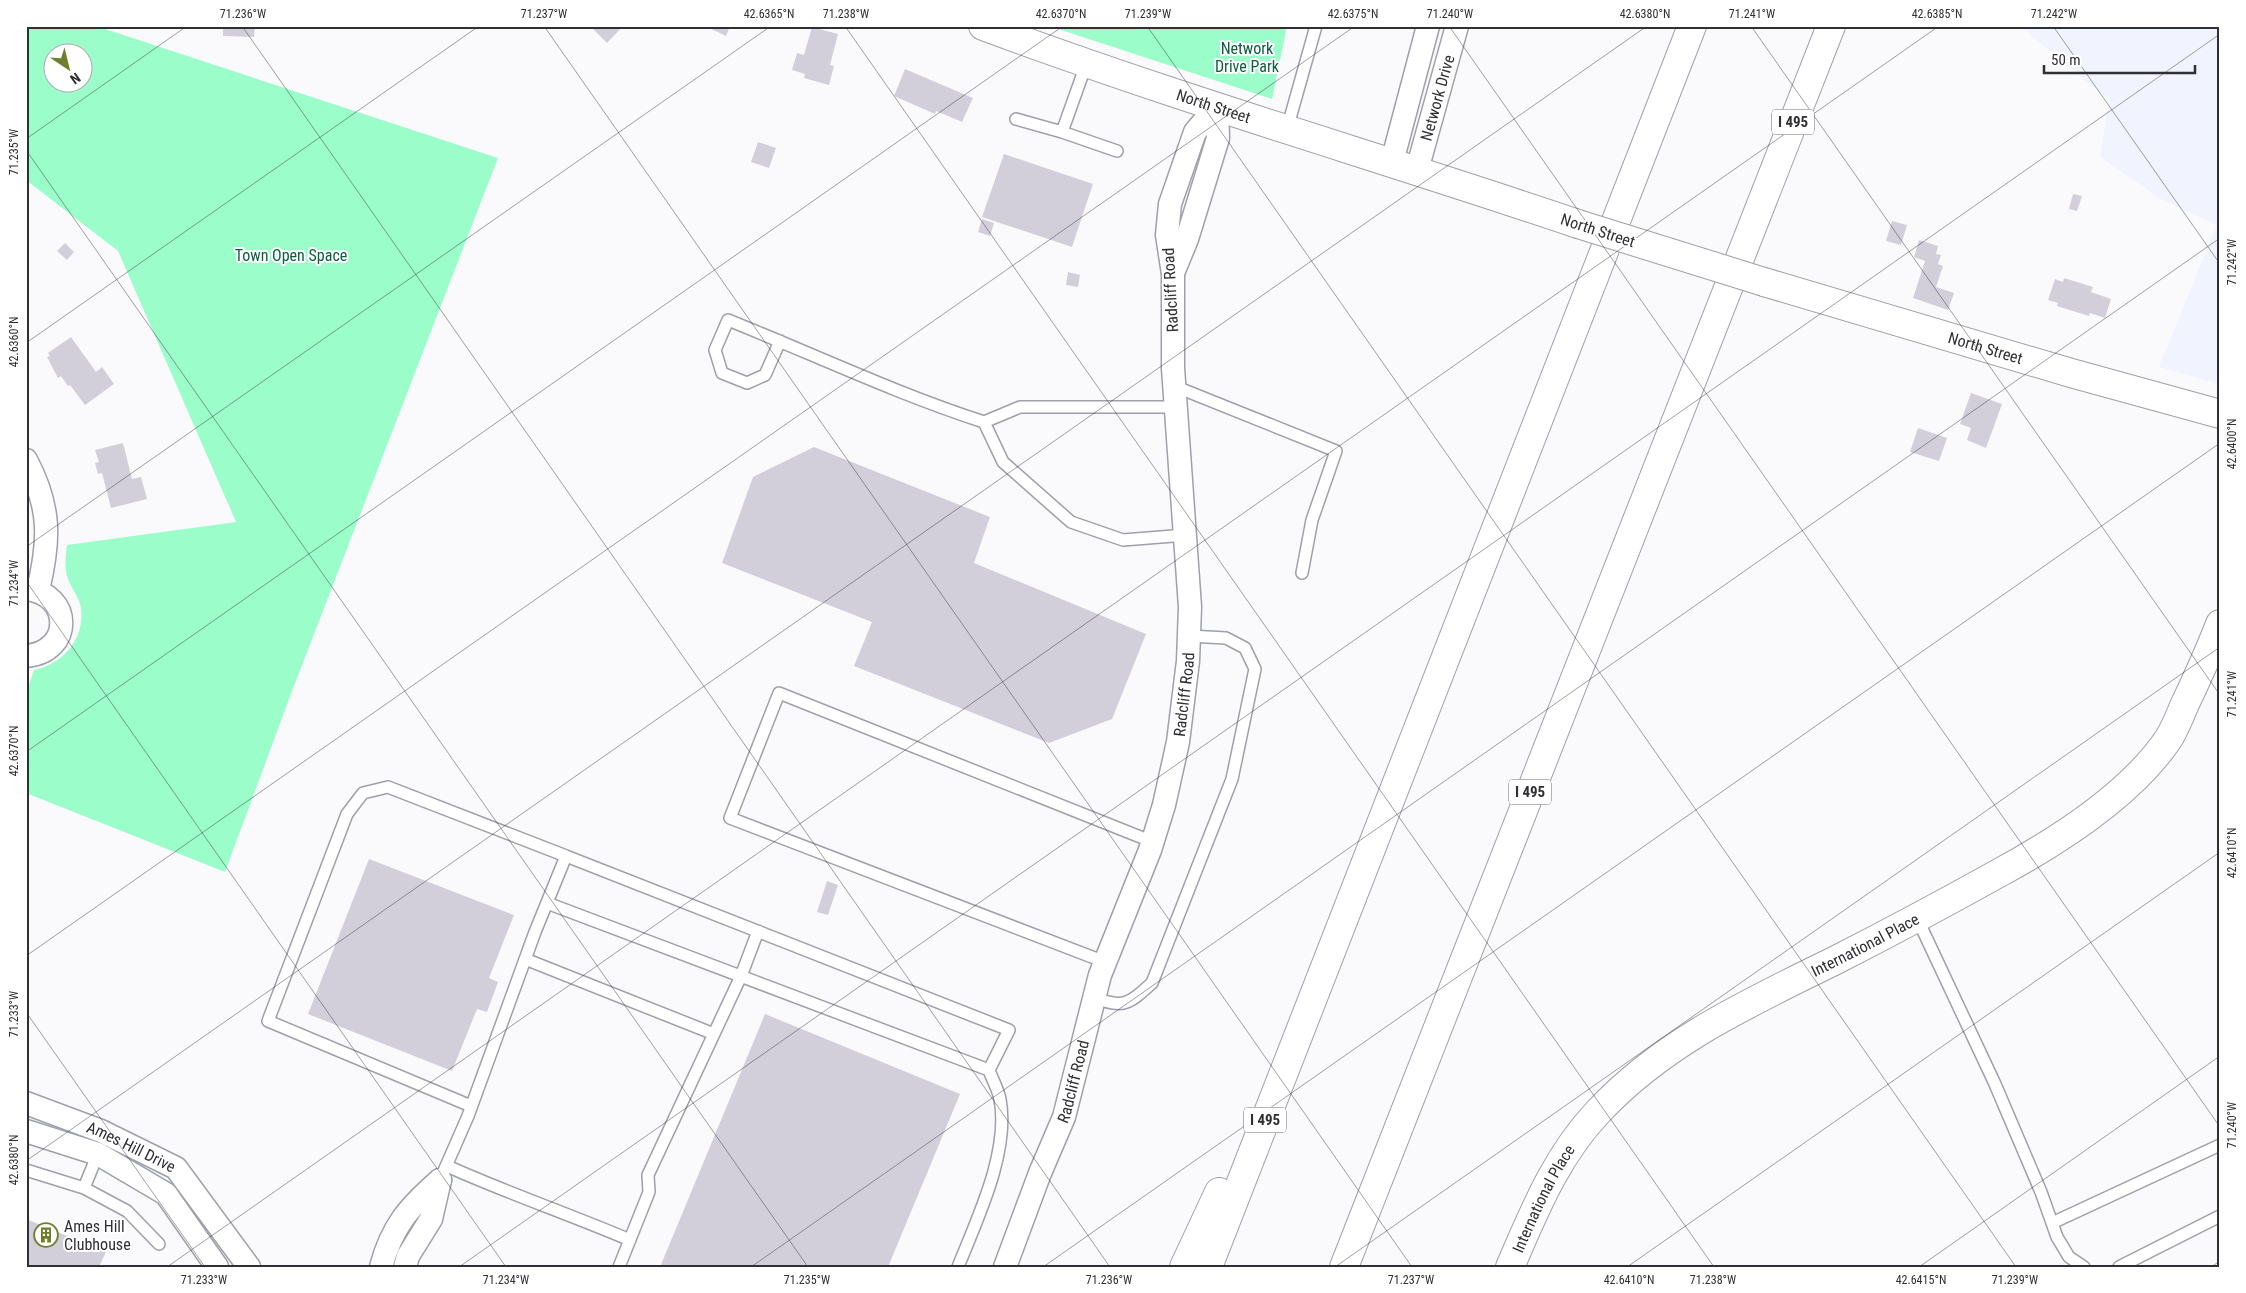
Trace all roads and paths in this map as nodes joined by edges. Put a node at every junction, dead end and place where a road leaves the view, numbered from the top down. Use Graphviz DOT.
graph roads {
  1 [pos="983,26"];
  2 [pos="1316,26"];
  3 [pos="1428,26"];
  4 [pos="1457,26"];
  5 [pos="1692,26"];
  6 [pos="1830,26"];
  7 [pos="1086,62"];
  8 [pos="1217,106"];
  9 [pos="1016,119"];
  10 [pos="1287,129"];
  11 [pos="1062,132"];
  12 [pos="1117,151"];
  13 [pos="1392,162"];
  14 [pos="1417,170"];
  15 [pos="780,341"];
  16 [pos="1175,397"];
  17 [pos="2220,414"];
  18 [pos="984,422"];
  19 [pos="26,460"];
  20 [pos="1186,536"];
  21 [pos="1302,573"];
  22 [pos="32,589"];
  23 [pos="2220,624"];
  24 [pos="1189,636"];
  25 [pos="26,656"];
  26 [pos="1153,842"];
  27 [pos="566,856"];
  28 [pos="547,902"];
  29 [pos="1917,918"];
  30 [pos="758,931"];
  31 [pos="525,959"];
  32 [pos="1105,962"];
  33 [pos="1322,974"];
  34 [pos="741,976"];
  35 [pos="1094,997"];
  36 [pos="714,1034"];
  37 [pos="989,1070"];
  38 [pos="26,1103"];
  39 [pos="471,1106"];
  40 [pos="26,1131"];
  41 [pos="109,1135"];
  42 [pos="2220,1145"];
  43 [pos="98,1154"];
  44 [pos="26,1170"];
  45 [pos="444,1173"];
  46 [pos="84,1188"];
  47 [pos="2220,1216"];
  48 [pos="2052,1224"];
  49 [pos="630,1240"];
  50 [pos="160,1244"];
  51 [pos="217,1267"];
  52 [pos="249,1267"];
  53 [pos="381,1267"];
  54 [pos="405,1267"];
  55 [pos="619,1267"];
  56 [pos="958,1267"];
  57 [pos="1005,1267"];
  58 [pos="1184,1267"];
  59 [pos="1208,1267"];
  60 [pos="1344,1267"];
  61 [pos="1510,1267"];
  62 [pos="2084,1267"];
  63 [pos="2119,1267"];
  1 -- 7 [label="main road, North Street"];
  2 -- 10 [label="lane"];
  3 -- 13 [label="street, Network Drive"];
  4 -- 14 [label="street, Network Drive"];
  5 -- 33 [label="main road, I 495"];
  6 -- 60 [label="main road, I 495"];
  7 -- 8 [label="main road, North Street"];
  7 -- 11 [label="lane"];
  8 -- 10 [label="main road, North Street"];
  8 -- 16 [label="street, Radcliff Road"];
  9 -- 11 [label="lane"];
  10 -- 13 [label="main road, North Street"];
  11 -- 12 [label="lane"];
  13 -- 14 [label="main road, North Street"];
  14 -- 17 [label="main road, North Street, bridge"];
  15 -- 15 [label="lane"];
  15 -- 18 [label="lane"];
  16 -- 18 [label="lane"];
  16 -- 20 [label="street, Radcliff Road"];
  16 -- 21 [label="lane"];
  18 -- 20 [label="lane"];
  19 -- 22 [label="street"];
  20 -- 24 [label="street, Radcliff Road"];
  22 -- 25 [label="street"];
  23 -- 29 [label="main road, International Place"];
  24 -- 26 [label="street, Radcliff Road"];
  24 -- 35 [label="lane"];
  26 -- 32 [label="street, Radcliff Road"];
  26 -- 32 [label="lane"];
  27 -- 28 [label="lane"];
  27 -- 30 [label="lane"];
  27 -- 39 [label="lane"];
  28 -- 31 [label="lane"];
  28 -- 34 [label="lane"];
  29 -- 48 [label="lane"];
  29 -- 61 [label="main road, International Place"];
  30 -- 34 [label="lane"];
  30 -- 37 [label="lane"];
  31 -- 36 [label="lane"];
  31 -- 39 [label="lane"];
  32 -- 35 [label="street, Radcliff Road"];
  33 -- 58 [label="main road"];
  33 -- 59 [label="main road, I 495"];
  34 -- 36 [label="lane"];
  34 -- 37 [label="lane"];
  35 -- 57 [label="street, Radcliff Road"];
  36 -- 49 [label="lane"];
  37 -- 56 [label="lane"];
  38 -- 41 [label="street, Ames Hill Drive"];
  39 -- 45 [label="lane"];
  40 -- 43 [label="street, Ames Hill Drive"];
  41 -- 43 [label="lane"];
  41 -- 52 [label="street, Ames Hill Drive"];
  42 -- 48 [label="lane"];
  43 -- 46 [label="lane"];
  43 -- 51 [label="street, Ames Hill Drive"];
  44 -- 46 [label="lane"];
  45 -- 49 [label="lane"];
  45 -- 53 [label="street"];
  45 -- 54 [label="street"];
  46 -- 50 [label="lane"];
  47 -- 63 [label="lane"];
  48 -- 62 [label="lane"];
  49 -- 55 [label="lane"];
}
